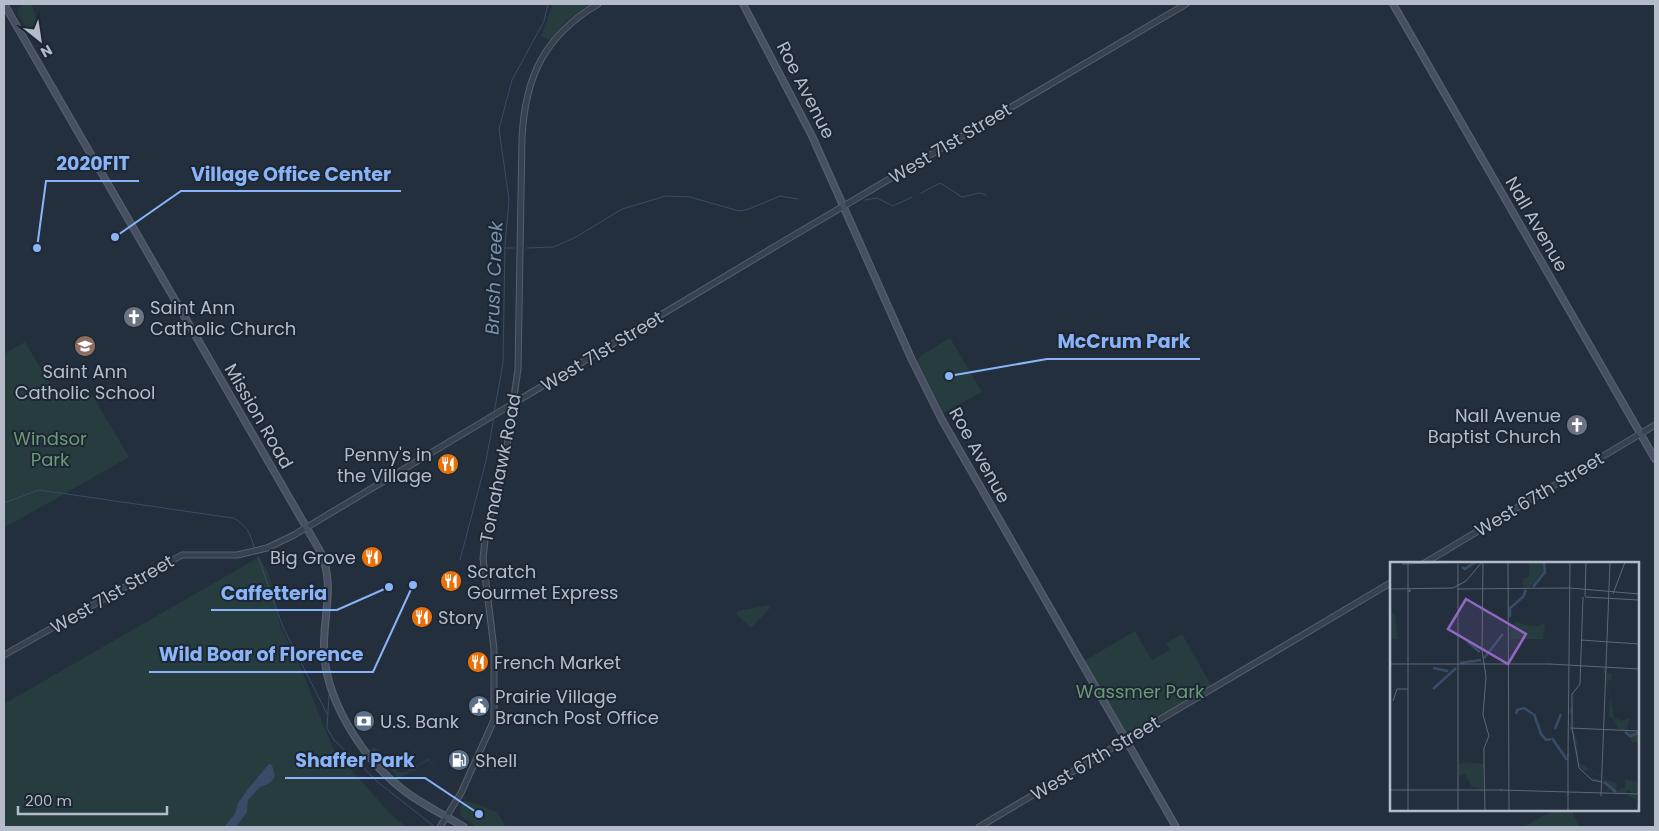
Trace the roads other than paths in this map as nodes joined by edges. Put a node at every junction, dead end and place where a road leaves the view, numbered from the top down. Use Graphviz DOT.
graph roads {
  1 [pos="598,4"];
  2 [pos="743,4"];
  3 [pos="1186,4"];
  4 [pos="1393,4"];
  5 [pos="6,6"];
  6 [pos="844,206"];
  7 [pos="514,404"];
  8 [pos="1655,425"];
  9 [pos="1641,434"];
  10 [pos="1655,459"];
  11 [pos="307,528"];
  12 [pos="1426,562"];
  13 [pos="1390,583"];
  14 [pos="4,655"];
  15 [pos="1125,740"];
  16 [pos="447,817"];
  17 [pos="441,826"];
  18 [pos="464,827"];
  19 [pos="979,827"];
  20 [pos="1176,827"];
  1 -- 7 [label="street, Tomahawk Road"];
  2 -- 6 [label="main road, Roe Avenue"];
  3 -- 6 [label="street, West 71st Street"];
  4 -- 9 [label="main road, Nall Avenue"];
  5 -- 11 [label="main road, Mission Road"];
  6 -- 7 [label="street, West 71st Street"];
  6 -- 15 [label="main road, Roe Avenue"];
  7 -- 11 [label="street, West 71st Street"];
  7 -- 16 [label="street, Tomahawk Road"];
  8 -- 9 [label="street, West 67th Street"];
  9 -- 10 [label="main road, Nall Avenue"];
  9 -- 12 [label="street, West 67th Street"];
  11 -- 14 [label="street, West 71st Street"];
  11 -- 16 [label="main road, Mission Road"];
  13 -- 15 [label="street, West 67th Street"];
  15 -- 19 [label="street, West 67th Street"];
  15 -- 20 [label="main road, Roe Avenue"];
  16 -- 17 [label="street, Tomahawk Road"];
  16 -- 18 [label="main road, Mission Road"];
}
